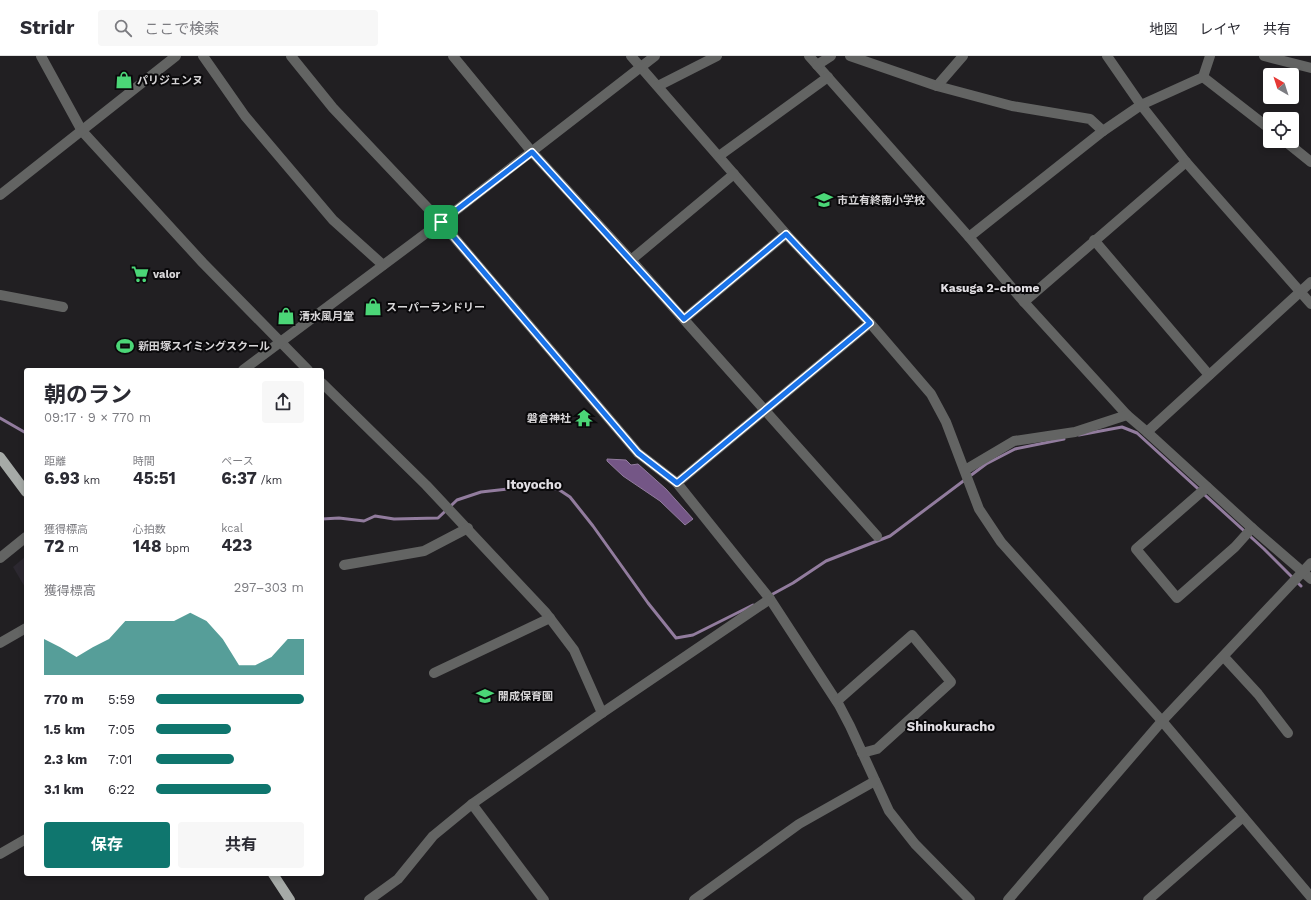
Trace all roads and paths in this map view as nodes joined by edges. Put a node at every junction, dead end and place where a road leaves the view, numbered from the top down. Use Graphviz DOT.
graph roads {
  1 [pos="41,56"];
  2 [pos="176,56"];
  3 [pos="204,56"];
  4 [pos="291,56"];
  5 [pos="453,56"];
  6 [pos="631,56"];
  7 [pos="655,56"];
  8 [pos="717,56"];
  9 [pos="809,56"];
  10 [pos="831,56"];
  11 [pos="850,56"];
  12 [pos="963,56"];
  13 [pos="1107,56"];
  14 [pos="1210,56"];
  15 [pos="1264,56"];
  16 [pos="817,65"];
  17 [pos="641,67"];
  18 [pos="1311,68"];
  19 [pos="828,77"];
  20 [pos="1203,77"];
  21 [pos="658,86"];
  22 [pos="937,86"];
  23 [pos="1141,105"];
  24 [pos="1263,124"];
  25 [pos="82,131"];
  26 [pos="1103,131"];
  27 [pos="1294,148"];
  28 [pos="532,152"];
  29 [pos="719,156"];
  30 [pos="1186,162"];
  31 [pos="1311,162"];
  32 [pos="734,174"];
  33 [pos="0,195"];
  34 [pos="441,222"];
  35 [pos="786,234"];
  36 [pos="969,237"];
  37 [pos="1094,240"];
  38 [pos="632,260"];
  39 [pos="383,265"];
  40 [pos="1311,282"];
  41 [pos="1300,291"];
  42 [pos="0,296"];
  43 [pos="1024,302"];
  44 [pos="1311,304"];
  45 [pos="64,308"];
  46 [pos="684,319"];
  47 [pos="870,323"];
  48 [pos="280,342"];
  49 [pos="246,368"];
  50 [pos="306,368"];
  51 [pos="1209,375"];
  52 [pos="324,385"];
  53 [pos="765,411"];
  54 [pos="1126,415"];
  55 [pos="1147,432"];
  56 [pos="0,457"];
  57 [pos="965,470"];
  58 [pos="677,483"];
  59 [pos="1208,487"];
  60 [pos="24,489"];
  61 [pos="468,528"];
  62 [pos="1252,528"];
  63 [pos="876,536"];
  64 [pos="24,539"];
  65 [pos="0,558"];
  66 [pos="1311,563"];
  67 [pos="344,565"];
  68 [pos="1302,570"];
  69 [pos="1311,579"];
  70 [pos="770,599"];
  71 [pos="550,618"];
  72 [pos="24,629"];
  73 [pos="0,643"];
  74 [pos="1224,657"];
  75 [pos="434,673"];
  76 [pos="837,702"];
  77 [pos="602,713"];
  78 [pos="1162,721"];
  79 [pos="1288,733"];
  80 [pos="862,753"];
  81 [pos="875,781"];
  82 [pos="472,804"];
  83 [pos="1243,817"];
  84 [pos="24,840"];
  85 [pos="0,854"];
  86 [pos="275,876"];
  87 [pos="1311,897"];
  88 [pos="290,900"];
  89 [pos="369,900"];
  90 [pos="544,900"];
  91 [pos="694,900"];
  92 [pos="970,900"];
  93 [pos="1008,900"];
  94 [pos="1148,900"];
  1 -- 25 [label="street"];
  2 -- 25 [label="street"];
  3 -- 39 [label="street"];
  4 -- 34 [label="street"];
  5 -- 28 [label="street"];
  6 -- 17 [label="street"];
  7 -- 17 [label="street"];
  8 -- 21 [label="street"];
  9 -- 16 [label="street"];
  10 -- 16 [label="street"];
  11 -- 22 [label="street"];
  12 -- 22 [label="street"];
  13 -- 23 [label="street"];
  14 -- 20 [label="street"];
  15 -- 18 [label="street"];
  16 -- 19 [label="street"];
  17 -- 21 [label="street"];
  17 -- 28 [label="street"];
  19 -- 29 [label="street"];
  19 -- 36 [label="street"];
  20 -- 23 [label="street"];
  20 -- 24 [label="street"];
  21 -- 29 [label="street"];
  22 -- 26 [label="street"];
  23 -- 26 [label="street"];
  23 -- 30 [label="street"];
  25 -- 33 [label="street"];
  25 -- 48 [label="street"];
  26 -- 36 [label="street"];
  27 -- 31 [label="street"];
  28 -- 34 [label="street"];
  28 -- 38 [label="street"];
  29 -- 32 [label="street"];
  30 -- 37 [label="street"];
  30 -- 41 [label="street"];
  32 -- 35 [label="street"];
  32 -- 38 [label="street"];
  34 -- 39 [label="street"];
  34 -- 58 [label="street"];
  35 -- 46 [label="street"];
  35 -- 47 [label="street"];
  36 -- 43 [label="street"];
  37 -- 43 [label="street"];
  37 -- 51 [label="street"];
  38 -- 46 [label="street"];
  39 -- 48 [label="street"];
  40 -- 41 [label="street"];
  41 -- 44 [label="street"];
  41 -- 51 [label="street"];
  42 -- 45 [label="street"];
  43 -- 54 [label="street"];
  46 -- 53 [label="street"];
  47 -- 53 [label="street"];
  47 -- 57 [label="street"];
  48 -- 49 [label="street"];
  48 -- 50 [label="street"];
  51 -- 55 [label="street"];
  52 -- 61 [label="street"];
  53 -- 58 [label="street"];
  53 -- 63 [label="street"];
  54 -- 55 [label="street"];
  54 -- 57 [label="street"];
  55 -- 59 [label="street"];
  56 -- 60 [label="main road"];
  57 -- 78 [label="street"];
  58 -- 70 [label="street"];
  59 -- 62 [label="street"];
  59 -- 62 [label="street"];
  61 -- 67 [label="street"];
  61 -- 71 [label="street"];
  62 -- 68 [label="street"];
  64 -- 65 [label="street"];
  66 -- 68 [label="street"];
  68 -- 69 [label="street"];
  68 -- 74 [label="street"];
  70 -- 76 [label="street"];
  70 -- 77 [label="street"];
  71 -- 75 [label="street"];
  71 -- 77 [label="street"];
  72 -- 73 [label="street"];
  74 -- 78 [label="street"];
  74 -- 79 [label="street"];
  76 -- 80 [label="street"];
  76 -- 80 [label="street"];
  77 -- 82 [label="street"];
  78 -- 83 [label="street"];
  78 -- 93 [label="street"];
  80 -- 81 [label="street"];
  81 -- 91 [label="street"];
  81 -- 92 [label="street"];
  82 -- 89 [label="street"];
  82 -- 90 [label="street"];
  83 -- 87 [label="street"];
  83 -- 94 [label="street"];
  84 -- 85 [label="street"];
  86 -- 88 [label="main road"];
}
